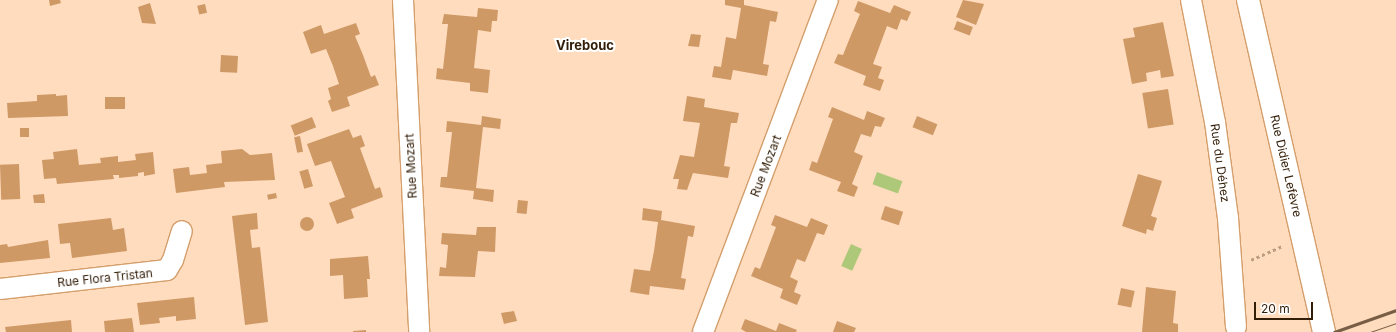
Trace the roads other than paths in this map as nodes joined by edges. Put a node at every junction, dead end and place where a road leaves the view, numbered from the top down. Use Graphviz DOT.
graph roads {
  1 [pos="403,0"];
  2 [pos="828,0"];
  3 [pos="1191,0"];
  4 [pos="1248,0"];
  5 [pos="182,231"];
  6 [pos="0,289"];
  7 [pos="1322,324"];
  8 [pos="1236,327"];
  9 [pos="419,332"];
  10 [pos="703,332"];
  1 -- 9 [label="street, Rue Mozart"];
  2 -- 10 [label="street, Rue Mozart"];
  3 -- 8 [label="street, Rue du Déhez"];
  4 -- 7 [label="main road, Rue Didier Lefèvre"];
  5 -- 6 [label="street, Rue Flora Tristan"];
}
